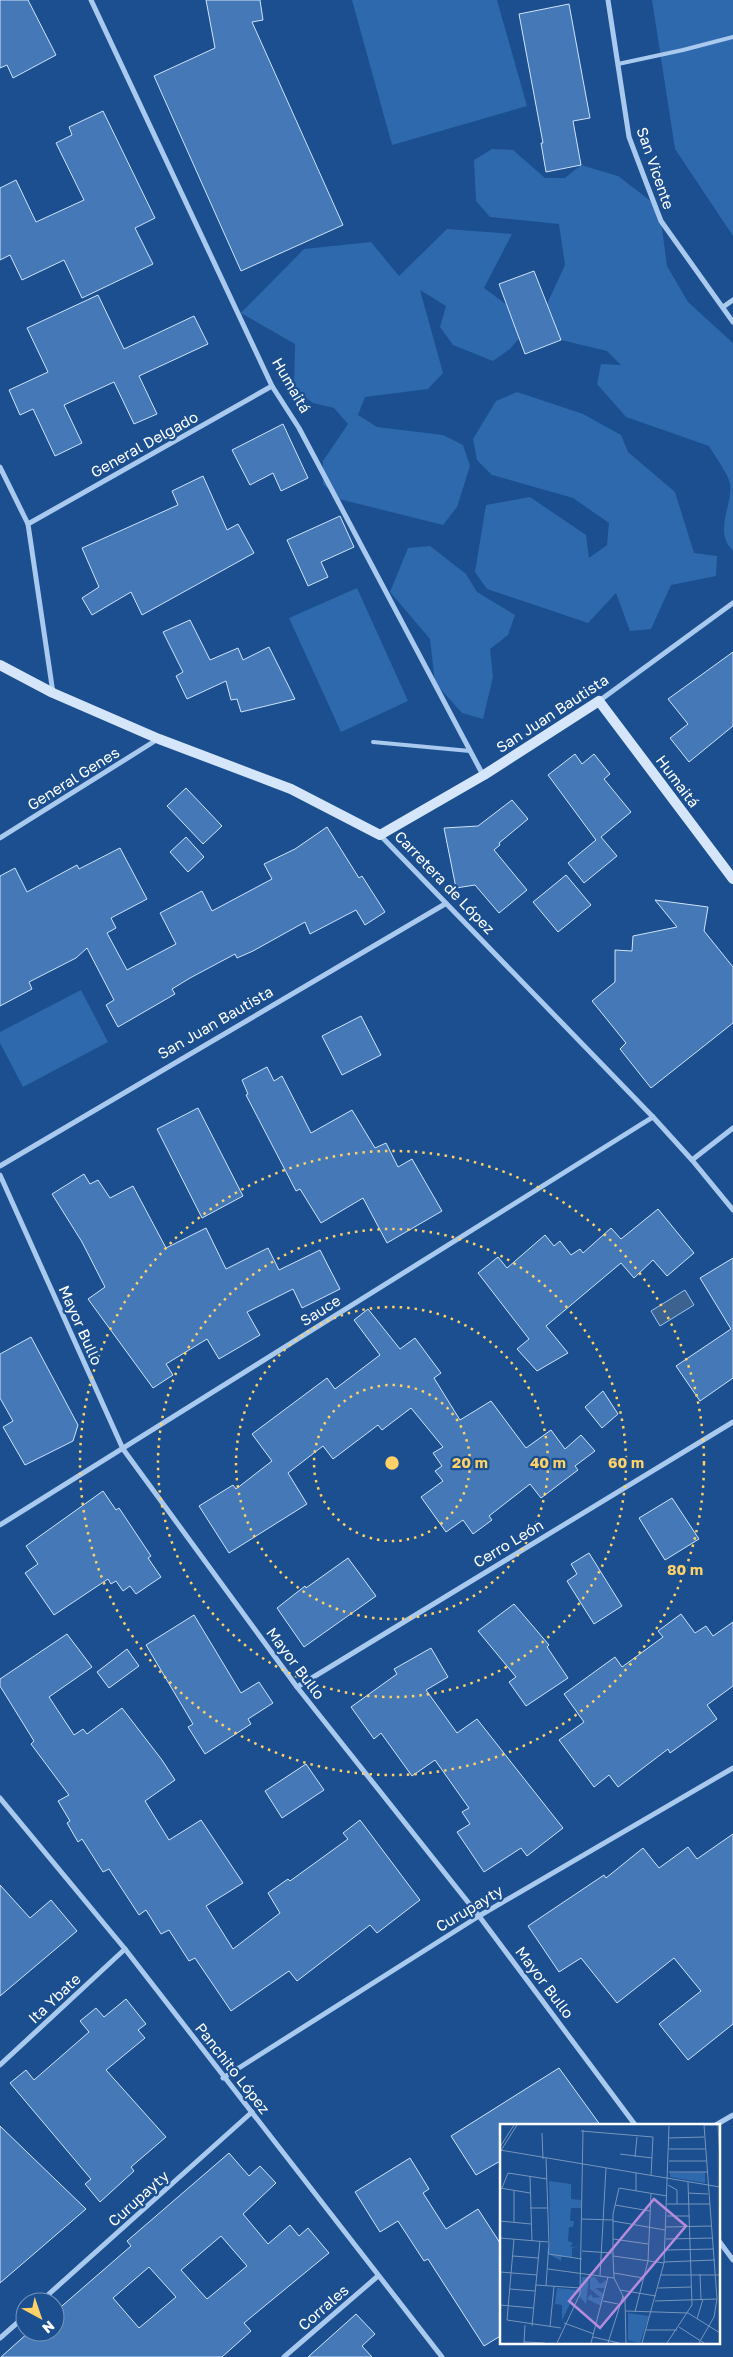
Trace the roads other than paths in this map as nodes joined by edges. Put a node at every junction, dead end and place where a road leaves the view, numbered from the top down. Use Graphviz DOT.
graph roads {
  1 [pos="91,0"];
  2 [pos="608,0"];
  3 [pos="733,36"];
  4 [pos="618,64"];
  5 [pos="733,300"];
  6 [pos="723,307"];
  7 [pos="733,322"];
  8 [pos="272,386"];
  9 [pos="0,467"];
  10 [pos="28,524"];
  11 [pos="733,603"];
  12 [pos="0,665"];
  13 [pos="53,694"];
  14 [pos="599,701"];
  15 [pos="159,739"];
  16 [pos="373,742"];
  17 [pos="470,751"];
  18 [pos="484,776"];
  19 [pos="380,836"];
  20 [pos="0,838"];
  21 [pos="733,879"];
  22 [pos="445,904"];
  23 [pos="653,1117"];
  24 [pos="733,1128"];
  25 [pos="692,1160"];
  26 [pos="0,1166"];
  27 [pos="0,1175"];
  28 [pos="733,1210"];
  29 [pos="733,1422"];
  30 [pos="123,1448"];
  31 [pos="0,1525"];
  32 [pos="297,1687"];
  33 [pos="733,1768"];
  34 [pos="0,1798"];
  35 [pos="479,1916"];
  36 [pos="125,1949"];
  37 [pos="0,2065"];
  38 [pos="223,2078"];
  39 [pos="252,2112"];
  40 [pos="733,2114"];
  41 [pos="635,2124"];
  42 [pos="717,2124"];
  43 [pos="720,2242"];
  44 [pos="733,2260"];
  45 [pos="378,2276"];
  46 [pos="51,2292"];
  47 [pos="15,2325"];
  48 [pos="0,2338"];
  49 [pos="284,2357"];
  50 [pos="442,2357"];
  1 -- 8 [label="street, Humaitá"];
  2 -- 4 [label="street, San Vicente"];
  3 -- 4 [label="lane"];
  4 -- 6 [label="street, San Vicente"];
  5 -- 6 [label="street"];
  6 -- 7 [label="street, San Vicente"];
  8 -- 10 [label="street, General Delgado"];
  8 -- 17 [label="street, Humaitá"];
  9 -- 10 [label="street"];
  10 -- 13 [label="street"];
  11 -- 14 [label="street, San Juan Bautista"];
  12 -- 13 [label="street, Carretera de López"];
  13 -- 15 [label="street, Carretera de López"];
  14 -- 18 [label="street, San Juan Bautista"];
  14 -- 21 [label="street, Humaitá"];
  15 -- 19 [label="street, Carretera de López"];
  15 -- 20 [label="street, General Genes"];
  16 -- 17 [label="lane"];
  17 -- 18 [label="street, Humaitá"];
  18 -- 19 [label="street, San Juan Bautista"];
  19 -- 22 [label="street, Carretera de López"];
  22 -- 23 [label="street, Carretera de López"];
  22 -- 26 [label="street, San Juan Bautista"];
  23 -- 25 [label="street, Carretera de López"];
  23 -- 30 [label="street, Sauce"];
  24 -- 25 [label="street"];
  25 -- 28 [label="street, Carretera de López"];
  27 -- 30 [label="street, Mayor Bullo"];
  29 -- 32 [label="street, Cerro León"];
  30 -- 31 [label="street, Sauce"];
  30 -- 32 [label="street, Mayor Bullo"];
  32 -- 35 [label="street, Mayor Bullo"];
  33 -- 35 [label="street, Curupayty"];
  34 -- 36 [label="street, Panchito López"];
  35 -- 38 [label="street, Curupayty"];
  35 -- 41 [label="street, Mayor Bullo"];
  36 -- 37 [label="street, Ita Ybate"];
  36 -- 38 [label="street, Panchito López"];
  38 -- 39 [label="street, Panchito López"];
  39 -- 45 [label="street, Panchito López"];
  39 -- 46 [label="street, Curupayty"];
  40 -- 42 [label="street"];
  43 -- 44 [label="street"];
  45 -- 49 [label="street, Corrales"];
  45 -- 50 [label="street, Panchito López"];
  47 -- 48 [label="street"];
}
